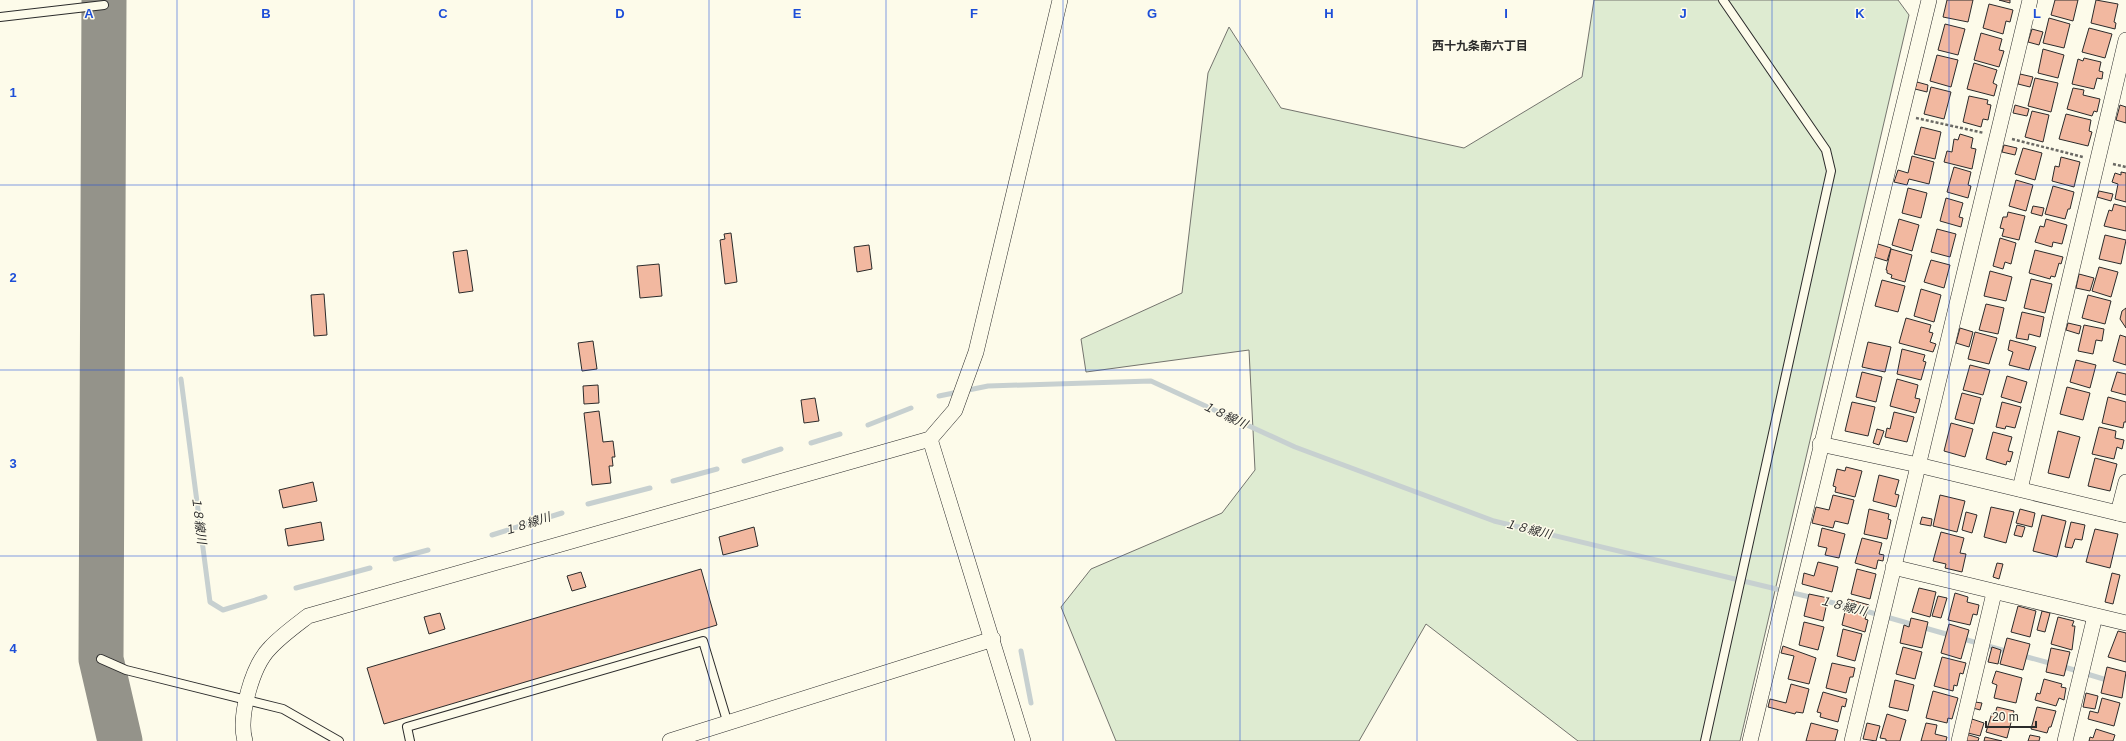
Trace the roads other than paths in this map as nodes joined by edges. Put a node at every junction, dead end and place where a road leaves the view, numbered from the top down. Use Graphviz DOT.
graph roads {
  1 [pos="1060,0"];
  2 [pos="1723,0"];
  3 [pos="1929,0"];
  4 [pos="2030,0"];
  5 [pos="104,5"];
  6 [pos="0,17"];
  7 [pos="2126,40"];
  8 [pos="930,439"];
  9 [pos="1820,444"];
  10 [pos="1918,465"];
  11 [pos="2126,482"];
  12 [pos="2020,490"];
  13 [pos="2122,514"];
  14 [pos="1893,567"];
  15 [pos="1994,593"];
  16 [pos="2095,616"];
  17 [pos="2126,623"];
  18 [pos="993,639"];
  19 [pos="101,659"];
  20 [pos="246,699"];
  21 [pos="728,724"];
  22 [pos="245,741"];
  23 [pos="339,741"];
  24 [pos="410,741"];
  25 [pos="670,741"];
  26 [pos="1023,741"];
  27 [pos="1705,741"];
  28 [pos="1750,741"];
  29 [pos="1852,741"];
  30 [pos="1959,741"];
  31 [pos="2065,741"];
  1 -- 8 [label="street"];
  2 -- 27 [label="lane"];
  3 -- 9 [label="street"];
  4 -- 10 [label="street"];
  5 -- 6 [label="lane"];
  7 -- 12 [label="street"];
  8 -- 18 [label="street"];
  8 -- 20 [label="street"];
  9 -- 10 [label="street"];
  9 -- 28 [label="street"];
  10 -- 12 [label="street"];
  10 -- 14 [label="street"];
  11 -- 13 [label="street"];
  12 -- 13 [label="street"];
  14 -- 15 [label="street"];
  14 -- 29 [label="street"];
  15 -- 16 [label="street"];
  15 -- 30 [label="street"];
  16 -- 17 [label="street"];
  16 -- 31 [label="street"];
  18 -- 21 [label="street"];
  18 -- 26 [label="street"];
  19 -- 20 [label="lane"];
  20 -- 22 [label="street"];
  20 -- 23 [label="lane"];
  21 -- 24 [label="lane"];
  21 -- 25 [label="street"];
}
